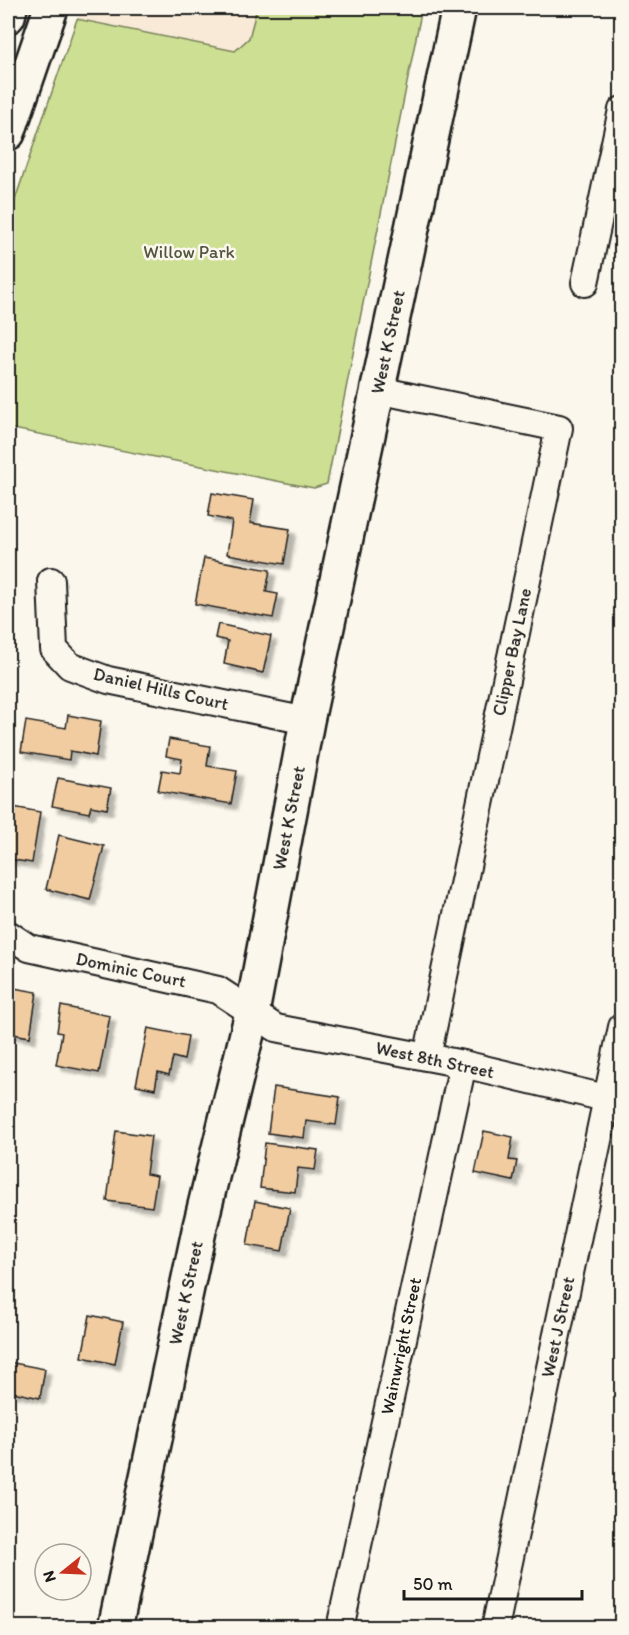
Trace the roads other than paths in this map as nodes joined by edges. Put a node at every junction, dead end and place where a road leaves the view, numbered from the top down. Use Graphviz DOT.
graph roads {
  1 [pos="10,8"];
  2 [pos="51,8"];
  3 [pos="459,8"];
  4 [pos="8,16"];
  5 [pos="621,110"];
  6 [pos="8,133"];
  7 [pos="585,283"];
  8 [pos="378,390"];
  9 [pos="51,581"];
  10 [pos="308,721"];
  11 [pos="8,934"];
  12 [pos="252,1013"];
  13 [pos="621,1028"];
  14 [pos="427,1057"];
  15 [pos="463,1064"];
  16 [pos="614,1100"];
  17 [pos="115,1628"];
  18 [pos="340,1628"];
  19 [pos="495,1628"];
  1 -- 4 [label="street"];
  2 -- 6 [label="street"];
  3 -- 8 [label="street, West K Street"];
  5 -- 7 [label="street"];
  8 -- 10 [label="street, West K Street"];
  8 -- 14 [label="street, Clipper Bay Lane"];
  9 -- 10 [label="street, Daniel Hills Court"];
  10 -- 12 [label="street, West K Street"];
  11 -- 12 [label="street, Dominic Court"];
  12 -- 14 [label="street, West 8th Street"];
  12 -- 17 [label="street, West K Street"];
  13 -- 16 [label="street, West J Street"];
  14 -- 15 [label="street, West 8th Street"];
  15 -- 16 [label="street, West 8th Street"];
  15 -- 18 [label="street, Wainwright Street"];
  16 -- 19 [label="street, West J Street"];
}
